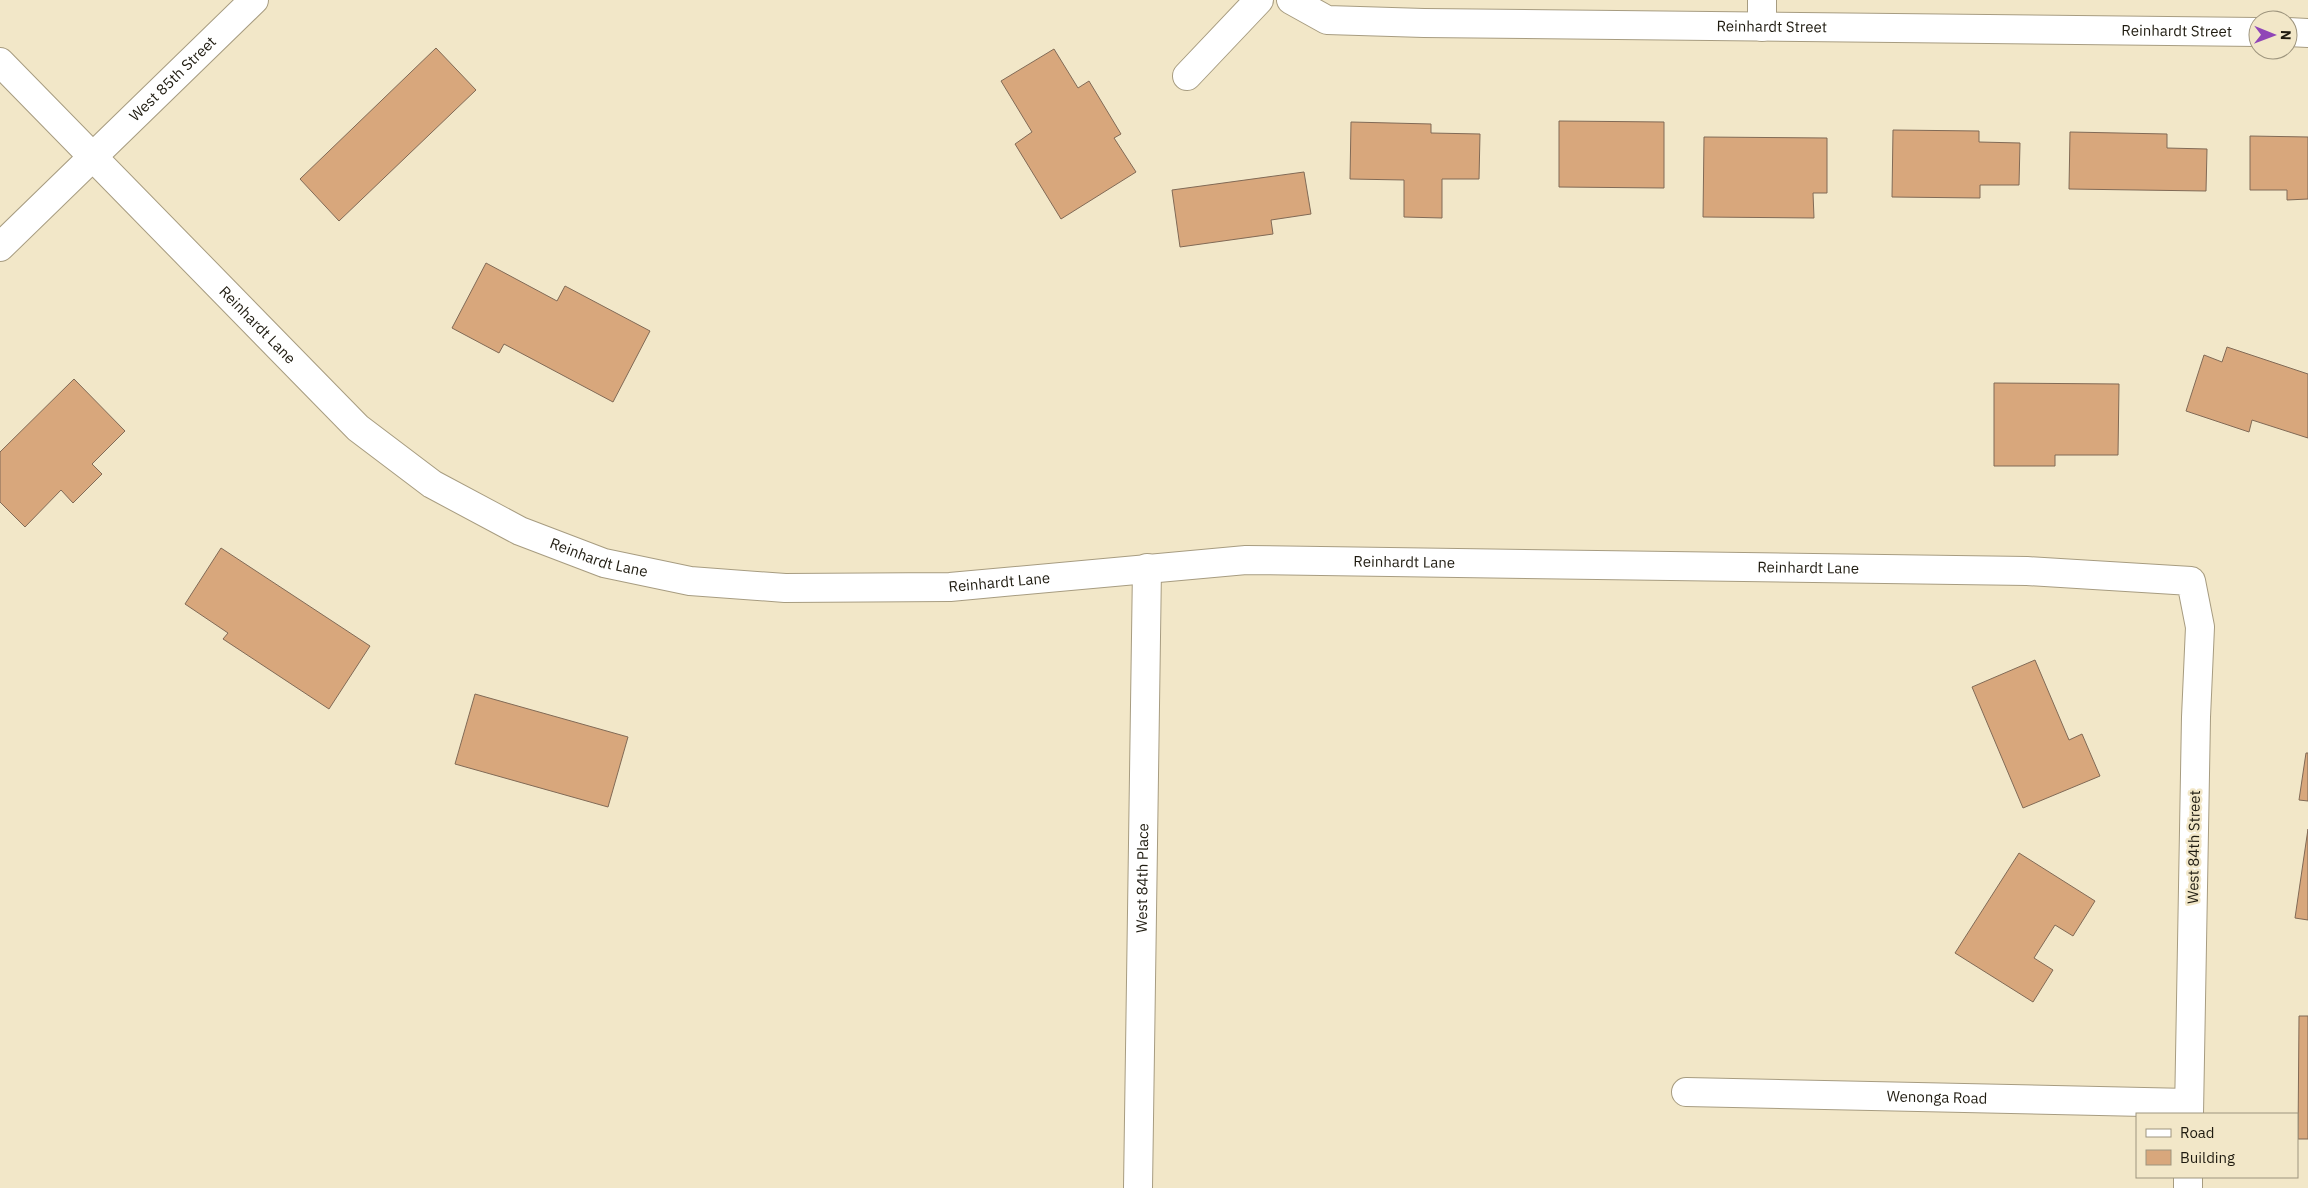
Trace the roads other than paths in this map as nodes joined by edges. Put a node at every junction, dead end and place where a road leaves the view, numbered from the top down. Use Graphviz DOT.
graph roads {
  1 [pos="254,0"];
  2 [pos="1259,0"];
  3 [pos="1291,0"];
  4 [pos="1762,0"];
  5 [pos="1762,27"];
  6 [pos="2248,32"];
  7 [pos="0,62"];
  8 [pos="1187,76"];
  9 [pos="92,158"];
  10 [pos="0,248"];
  11 [pos="1147,568"];
  12 [pos="2191,581"];
  13 [pos="1686,1092"];
  14 [pos="2189,1109"];
  15 [pos="1138,1188"];
  1 -- 9 [label="street, West 85th Street"];
  2 -- 8 [label="street"];
  3 -- 5 [label="street, Reinhardt Street"];
  4 -- 5 [label="street"];
  5 -- 6 [label="street, Reinhardt Street"];
  7 -- 9 [label="street, Reinhardt Lane"];
  9 -- 10 [label="street, West 85th Street"];
  9 -- 11 [label="street, Reinhardt Lane"];
  11 -- 12 [label="street, Reinhardt Lane"];
  11 -- 15 [label="street, West 84th Place"];
  12 -- 14 [label="street, West 84th Street"];
  13 -- 14 [label="street, Wenonga Road"];
}
